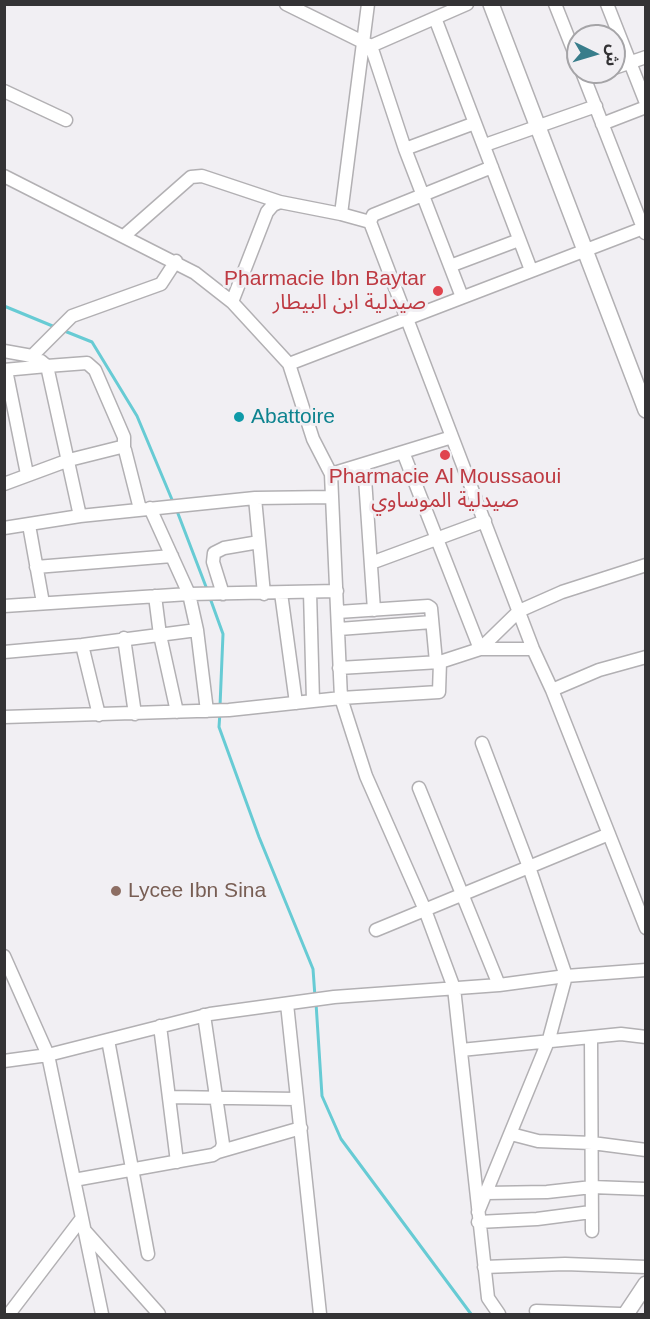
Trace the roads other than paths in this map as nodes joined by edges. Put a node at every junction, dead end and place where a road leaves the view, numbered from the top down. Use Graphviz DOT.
graph roads {
  1 [pos="286,4"];
  2 [pos="368,4"];
  3 [pos="467,4"];
  4 [pos="491,4"];
  5 [pos="555,4"];
  6 [pos="607,4"];
  7 [pos="435,18"];
  8 [pos="566,32"];
  9 [pos="367,44"];
  10 [pos="645,57"];
  11 [pos="630,63"];
  12 [pos="626,64"];
  13 [pos="586,84"];
  14 [pos="4,91"];
  15 [pos="645,105"];
  16 [pos="596,106"];
  17 [pos="66,120"];
  18 [pos="475,123"];
  19 [pos="602,124"];
  20 [pos="538,125"];
  21 [pos="484,145"];
  22 [pos="405,149"];
  23 [pos="492,168"];
  24 [pos="4,176"];
  25 [pos="422,195"];
  26 [pos="280,202"];
  27 [pos="341,214"];
  28 [pos="370,222"];
  29 [pos="645,230"];
  30 [pos="124,236"];
  31 [pos="519,240"];
  32 [pos="585,250"];
  33 [pos="176,261"];
  34 [pos="450,266"];
  35 [pos="531,270"];
  36 [pos="462,297"];
  37 [pos="232,302"];
  38 [pos="405,320"];
  39 [pos="4,351"];
  40 [pos="32,356"];
  41 [pos="289,364"];
  42 [pos="47,366"];
  43 [pos="5,370"];
  44 [pos="639,374"];
  45 [pos="645,410"];
  46 [pos="452,437"];
  47 [pos="124,448"];
  48 [pos="403,452"];
  49 [pos="69,460"];
  50 [pos="364,464"];
  51 [pos="27,474"];
  52 [pos="331,474"];
  53 [pos="4,484"];
  54 [pos="332,497"];
  55 [pos="255,498"];
  56 [pos="145,508"];
  57 [pos="80,516"];
  58 [pos="485,521"];
  59 [pos="29,525"];
  60 [pos="4,528"];
  61 [pos="437,539"];
  62 [pos="259,542"];
  63 [pos="172,556"];
  64 [pos="371,563"];
  65 [pos="645,565"];
  66 [pos="36,567"];
  67 [pos="337,591"];
  68 [pos="310,592"];
  69 [pos="281,593"];
  70 [pos="191,594"];
  71 [pos="219,594"];
  72 [pos="264,594"];
  73 [pos="155,596"];
  74 [pos="43,603"];
  75 [pos="4,606"];
  76 [pos="374,610"];
  77 [pos="519,611"];
  78 [pos="338,612"];
  79 [pos="432,622"];
  80 [pos="339,628"];
  81 [pos="197,630"];
  82 [pos="160,635"];
  83 [pos="124,638"];
  84 [pos="82,645"];
  85 [pos="480,649"];
  86 [pos="533,649"];
  87 [pos="4,652"];
  88 [pos="645,657"];
  89 [pos="438,662"];
  90 [pos="339,668"];
  91 [pos="552,690"];
  92 [pos="341,698"];
  93 [pos="313,701"];
  94 [pos="296,703"];
  95 [pos="207,711"];
  96 [pos="177,712"];
  97 [pos="135,714"];
  98 [pos="99,715"];
  99 [pos="4,717"];
  100 [pos="482,743"];
  101 [pos="419,788"];
  102 [pos="609,834"];
  103 [pos="529,867"];
  104 [pos="464,895"];
  105 [pos="425,910"];
  106 [pos="645,928"];
  107 [pos="376,930"];
  108 [pos="6,963"];
  109 [pos="645,970"];
  110 [pos="566,976"];
  111 [pos="499,985"];
  112 [pos="454,988"];
  113 [pos="286,1004"];
  114 [pos="204,1015"];
  115 [pos="160,1026"];
  116 [pos="645,1037"];
  117 [pos="591,1038"];
  118 [pos="549,1039"];
  119 [pos="108,1040"];
  120 [pos="461,1050"];
  121 [pos="48,1055"];
  122 [pos="4,1061"];
  123 [pos="169,1097"];
  124 [pos="215,1099"];
  125 [pos="296,1099"];
  126 [pos="301,1128"];
  127 [pos="511,1134"];
  128 [pos="592,1143"];
  129 [pos="645,1150"];
  130 [pos="219,1152"];
  131 [pos="177,1162"];
  132 [pos="131,1171"];
  133 [pos="74,1180"];
  134 [pos="592,1186"];
  135 [pos="645,1189"];
  136 [pos="486,1193"];
  137 [pos="591,1212"];
  138 [pos="82,1218"];
  139 [pos="478,1218"];
  140 [pos="592,1230"];
  141 [pos="85,1231"];
  142 [pos="148,1254"];
  143 [pos="484,1267"];
  144 [pos="645,1267"];
  145 [pos="645,1284"];
  146 [pos="536,1311"];
  147 [pos="9,1314"];
  148 [pos="102,1314"];
  149 [pos="159,1314"];
  150 [pos="320,1314"];
  151 [pos="499,1314"];
  152 [pos="620,1314"];
  153 [pos="626,1314"];
  1 -- 9 [label="street"];
  2 -- 9 [label="street"];
  3 -- 7 [label="street"];
  4 -- 20 [label="main road"];
  5 -- 8 [label="street"];
  6 -- 11 [label="street"];
  7 -- 9 [label="street"];
  7 -- 18 [label="street"];
  9 -- 22 [label="street"];
  9 -- 27 [label="street"];
  10 -- 11 [label="street"];
  11 -- 12 [label="street"];
  11 -- 15 [label="street"];
  13 -- 16 [label="street"];
  14 -- 17 [label="street"];
  15 -- 19 [label="street"];
  16 -- 19 [label="street"];
  16 -- 20 [label="street"];
  18 -- 21 [label="street"];
  18 -- 22 [label="street"];
  19 -- 29 [label="street"];
  20 -- 21 [label="street"];
  20 -- 32 [label="main road"];
  21 -- 23 [label="street"];
  22 -- 25 [label="street"];
  23 -- 25 [label="street"];
  23 -- 31 [label="street"];
  24 -- 30 [label="street"];
  25 -- 28 [label="street"];
  25 -- 34 [label="street"];
  26 -- 27 [label="street"];
  26 -- 30 [label="street"];
  26 -- 37 [label="street"];
  27 -- 28 [label="street"];
  28 -- 38 [label="street"];
  29 -- 32 [label="street"];
  30 -- 33 [label="street"];
  31 -- 34 [label="street"];
  31 -- 35 [label="street"];
  32 -- 35 [label="street"];
  32 -- 44 [label="main road"];
  33 -- 37 [label="street"];
  33 -- 40 [label="street"];
  34 -- 36 [label="street"];
  35 -- 36 [label="street"];
  36 -- 38 [label="street"];
  37 -- 41 [label="street"];
  38 -- 41 [label="street"];
  38 -- 46 [label="street"];
  39 -- 40 [label="street"];
  40 -- 42 [label="street"];
  41 -- 52 [label="street"];
  42 -- 43 [label="street"];
  42 -- 47 [label="street"];
  42 -- 49 [label="street"];
  43 -- 51 [label="street"];
  44 -- 45 [label="main road"];
  46 -- 48 [label="street"];
  46 -- 58 [label="street"];
  47 -- 49 [label="street"];
  47 -- 56 [label="street"];
  48 -- 50 [label="street"];
  48 -- 61 [label="street"];
  49 -- 51 [label="street"];
  49 -- 57 [label="street"];
  50 -- 52 [label="street"];
  50 -- 64 [label="street"];
  51 -- 53 [label="street"];
  52 -- 54 [label="street"];
  54 -- 55 [label="street"];
  54 -- 67 [label="street"];
  55 -- 56 [label="street"];
  55 -- 62 [label="street"];
  56 -- 57 [label="street"];
  56 -- 63 [label="street"];
  57 -- 59 [label="street"];
  58 -- 61 [label="street"];
  58 -- 77 [label="street"];
  59 -- 60 [label="street"];
  59 -- 66 [label="street"];
  61 -- 64 [label="street"];
  61 -- 85 [label="street"];
  62 -- 71 [label="street"];
  62 -- 72 [label="street"];
  63 -- 66 [label="street"];
  63 -- 70 [label="street"];
  64 -- 76 [label="street"];
  65 -- 77 [label="street"];
  66 -- 74 [label="street"];
  67 -- 68 [label="street"];
  67 -- 78 [label="street"];
  68 -- 69 [label="street"];
  68 -- 93 [label="street"];
  69 -- 72 [label="street"];
  69 -- 94 [label="street"];
  70 -- 71 [label="street"];
  70 -- 73 [label="street"];
  70 -- 81 [label="street"];
  71 -- 72 [label="street"];
  73 -- 74 [label="street"];
  73 -- 82 [label="street"];
  74 -- 75 [label="street"];
  76 -- 78 [label="street"];
  76 -- 79 [label="street"];
  77 -- 85 [label="street"];
  77 -- 86 [label="street"];
  78 -- 80 [label="street"];
  79 -- 80 [label="street"];
  79 -- 89 [label="street"];
  80 -- 90 [label="street"];
  81 -- 82 [label="street"];
  81 -- 95 [label="street"];
  82 -- 83 [label="street"];
  82 -- 96 [label="street"];
  83 -- 84 [label="street"];
  83 -- 97 [label="street"];
  84 -- 87 [label="street"];
  84 -- 98 [label="street"];
  85 -- 86 [label="street"];
  85 -- 89 [label="street"];
  86 -- 91 [label="street"];
  88 -- 91 [label="street"];
  89 -- 90 [label="street"];
  89 -- 92 [label="street"];
  90 -- 92 [label="street"];
  91 -- 102 [label="street"];
  92 -- 93 [label="street"];
  92 -- 105 [label="street"];
  93 -- 94 [label="street"];
  94 -- 95 [label="street"];
  95 -- 96 [label="street"];
  96 -- 97 [label="street"];
  97 -- 98 [label="street"];
  98 -- 99 [label="street"];
  100 -- 103 [label="street"];
  101 -- 104 [label="street"];
  102 -- 103 [label="street"];
  102 -- 106 [label="street"];
  103 -- 104 [label="street"];
  103 -- 110 [label="street"];
  104 -- 105 [label="street"];
  104 -- 111 [label="street"];
  105 -- 107 [label="street"];
  105 -- 112 [label="street"];
  108 -- 121 [label="street"];
  109 -- 110 [label="street"];
  110 -- 111 [label="street"];
  110 -- 118 [label="street"];
  111 -- 112 [label="street"];
  112 -- 113 [label="street"];
  112 -- 120 [label="street"];
  113 -- 114 [label="street"];
  113 -- 125 [label="street"];
  114 -- 115 [label="street"];
  114 -- 124 [label="street"];
  115 -- 119 [label="street"];
  115 -- 123 [label="street"];
  116 -- 117 [label="street"];
  117 -- 118 [label="street"];
  117 -- 128 [label="street"];
  118 -- 120 [label="street"];
  118 -- 127 [label="street"];
  119 -- 121 [label="street"];
  119 -- 132 [label="street"];
  120 -- 139 [label="street"];
  121 -- 122 [label="street"];
  121 -- 133 [label="street"];
  123 -- 124 [label="street"];
  123 -- 131 [label="street"];
  124 -- 125 [label="street"];
  124 -- 130 [label="street"];
  125 -- 126 [label="street"];
  126 -- 130 [label="street"];
  126 -- 150 [label="street"];
  127 -- 128 [label="street"];
  127 -- 136 [label="street"];
  128 -- 129 [label="street"];
  128 -- 134 [label="street"];
  130 -- 131 [label="street"];
  131 -- 132 [label="street"];
  132 -- 133 [label="street"];
  132 -- 142 [label="street"];
  133 -- 138 [label="street"];
  134 -- 135 [label="street"];
  134 -- 136 [label="street"];
  134 -- 137 [label="street"];
  136 -- 139 [label="street"];
  137 -- 139 [label="street"];
  137 -- 140 [label="street"];
  138 -- 141 [label="street"];
  138 -- 147 [label="street"];
  139 -- 143 [label="street"];
  141 -- 148 [label="street"];
  141 -- 149 [label="street"];
  143 -- 144 [label="street"];
  143 -- 151 [label="street"];
  145 -- 153 [label="main road"];
  146 -- 152 [label="street"];
}
